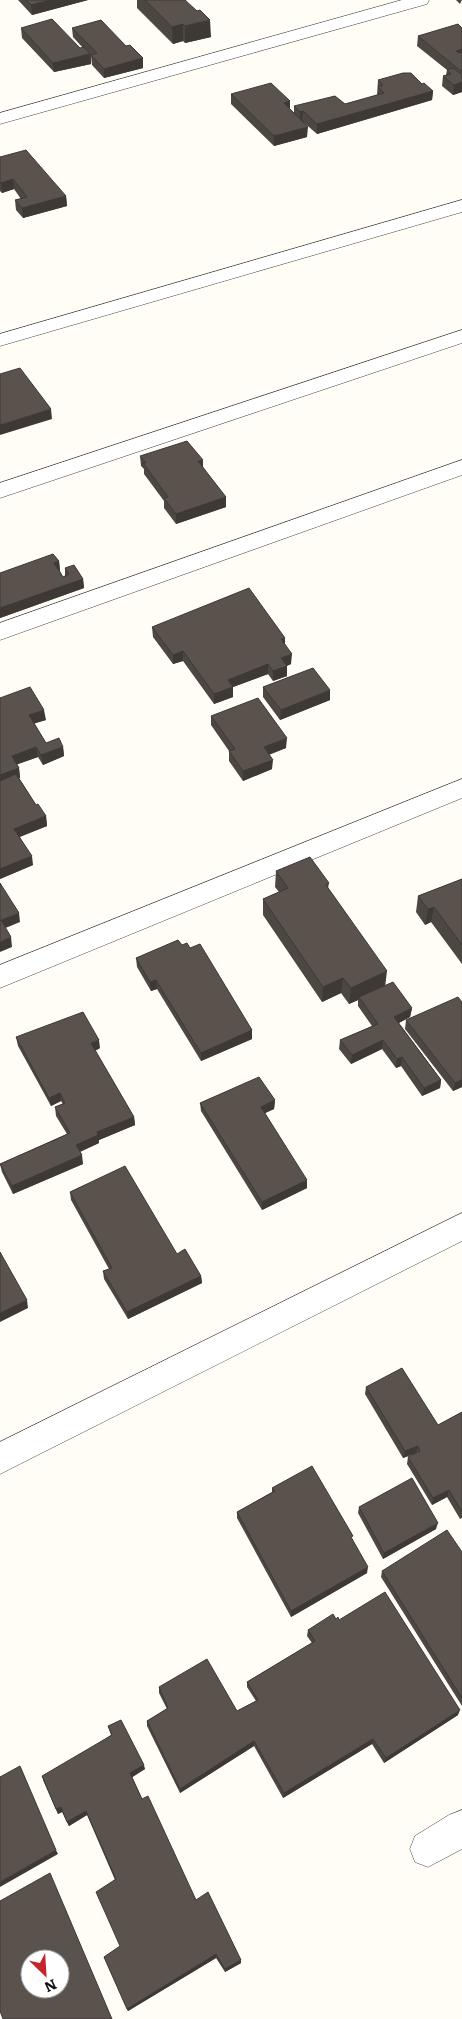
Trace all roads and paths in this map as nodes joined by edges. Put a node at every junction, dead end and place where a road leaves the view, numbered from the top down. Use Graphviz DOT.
graph roads {
  1 [pos="421,0"];
  2 [pos="0,119"];
  3 [pos="462,206"];
  4 [pos="462,336"];
  5 [pos="0,340"];
  6 [pos="462,466"];
  7 [pos="0,490"];
  8 [pos="0,632"];
  9 [pos="462,788"];
  10 [pos="0,977"];
  11 [pos="462,1226"];
  12 [pos="0,1459"];
  13 [pos="462,1828"];
  14 [pos="428,1849"];
  1 -- 2 [label="street"];
  3 -- 5 [label="street"];
  4 -- 7 [label="street"];
  6 -- 8 [label="street"];
  9 -- 10 [label="street"];
  11 -- 12 [label="street"];
  13 -- 14 [label="street"];
}
